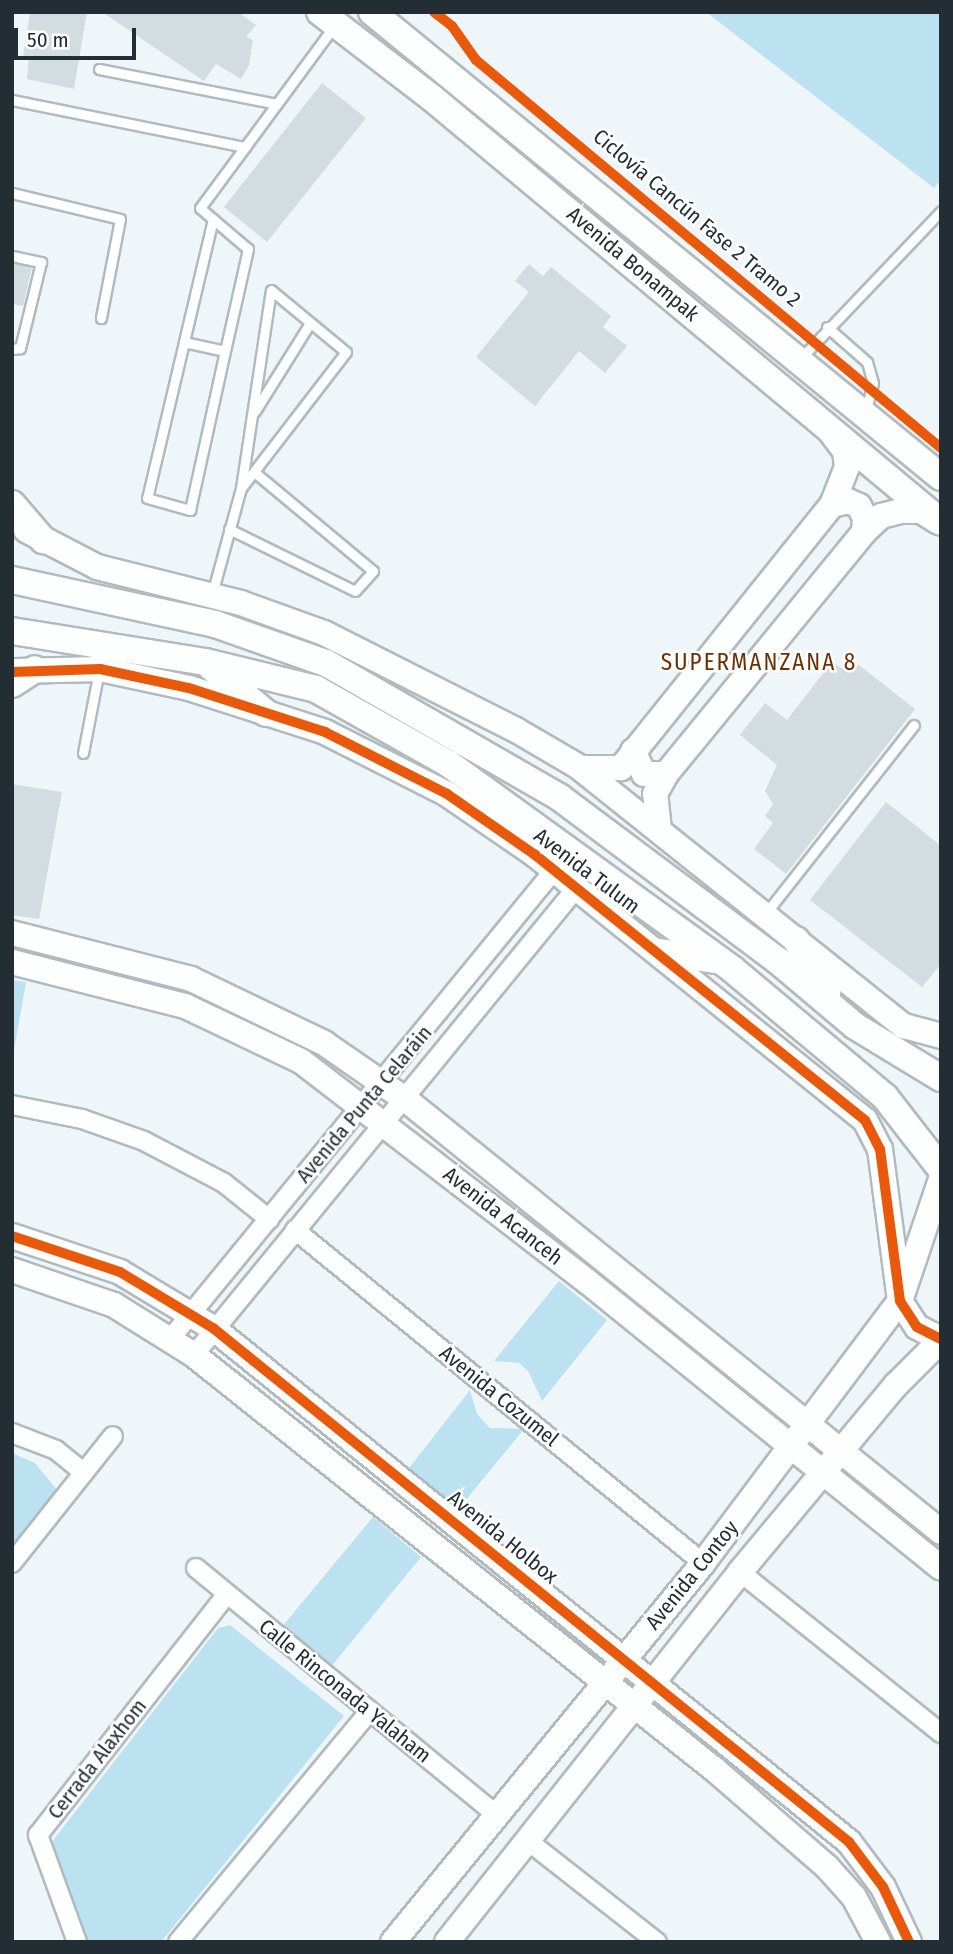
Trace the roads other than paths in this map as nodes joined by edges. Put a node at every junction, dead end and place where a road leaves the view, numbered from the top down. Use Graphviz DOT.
graph roads {
  1 [pos="372,12"];
  2 [pos="328,18"];
  3 [pos="99,69"];
  4 [pos="12,100"];
  5 [pos="277,104"];
  6 [pos="245,147"];
  7 [pos="12,193"];
  8 [pos="941,211"];
  9 [pos="213,219"];
  10 [pos="12,256"];
  11 [pos="101,318"];
  12 [pos="310,323"];
  13 [pos="827,327"];
  14 [pos="184,342"];
  15 [pos="12,349"];
  16 [pos="225,351"];
  17 [pos="798,360"];
  18 [pos="864,414"];
  19 [pos="253,416"];
  20 [pos="825,425"];
  21 [pos="254,472"];
  22 [pos="941,477"];
  23 [pos="241,488"];
  24 [pos="12,504"];
  25 [pos="832,505"];
  26 [pos="12,522"];
  27 [pos="941,522"];
  28 [pos="229,529"];
  29 [pos="864,532"];
  30 [pos="43,540"];
  31 [pos="12,580"];
  32 [pos="211,595"];
  33 [pos="12,631"];
  34 [pos="206,662"];
  35 [pos="100,668"];
  36 [pos="23,671"];
  37 [pos="12,684"];
  38 [pos="266,713"];
  39 [pos="914,725"];
  40 [pos="633,751"];
  41 [pos="83,753"];
  42 [pos="579,767"];
  43 [pos="666,774"];
  44 [pos="659,830"];
  45 [pos="555,869"];
  46 [pos="578,886"];
  47 [pos="765,914"];
  48 [pos="12,933"];
  49 [pos="796,940"];
  50 [pos="659,952"];
  51 [pos="722,961"];
  52 [pos="12,962"];
  53 [pos="855,1026"];
  54 [pos="941,1036"];
  55 [pos="941,1078"];
  56 [pos="382,1084"];
  57 [pos="405,1099"];
  58 [pos="363,1104"];
  59 [pos="12,1105"];
  60 [pos="385,1123"];
  61 [pos="941,1169"];
  62 [pos="941,1179"];
  63 [pos="269,1219"];
  64 [pos="295,1230"];
  65 [pos="12,1236"];
  66 [pos="12,1270"];
  67 [pos="901,1301"];
  68 [pos="189,1312"];
  69 [pos="213,1328"];
  70 [pos="172,1338"];
  71 [pos="941,1339"];
  72 [pos="194,1355"];
  73 [pos="810,1426"];
  74 [pos="12,1433"];
  75 [pos="113,1436"];
  76 [pos="791,1449"];
  77 [pos="840,1452"];
  78 [pos="84,1473"];
  79 [pos="822,1474"];
  80 [pos="941,1532"];
  81 [pos="12,1563"];
  82 [pos="703,1563"];
  83 [pos="196,1568"];
  84 [pos="941,1568"];
  85 [pos="740,1572"];
  86 [pos="227,1594"];
  87 [pos="624,1659"];
  88 [pos="652,1680"];
  89 [pos="603,1684"];
  90 [pos="632,1707"];
  91 [pos="370,1711"];
  92 [pos="941,1733"];
  93 [pos="495,1814"];
  94 [pos="528,1841"];
  95 [pos="77,1942"];
  96 [pos="178,1942"];
  97 [pos="393,1942"];
  98 [pos="447,1942"];
  99 [pos="657,1942"];
  100 [pos="878,1942"];
  101 [pos="909,1942"];
  1 -- 17 [label="main road, Avenida Bonampak"];
  2 -- 5 [label="lane"];
  2 -- 20 [label="main road, Avenida Bonampak"];
  3 -- 5 [label="lane"];
  4 -- 6 [label="lane"];
  5 -- 6 [label="lane"];
  6 -- 9 [label="lane"];
  7 -- 11 [label="lane"];
  8 -- 13 [label="lane"];
  9 -- 14 [label="lane"];
  9 -- 16 [label="lane"];
  10 -- 15 [label="lane"];
  12 -- 19 [label="lane"];
  12 -- 19 [label="lane"];
  12 -- 21 [label="lane"];
  13 -- 17 [label="lane"];
  13 -- 18 [label="lane"];
  14 -- 16 [label="lane"];
  14 -- 16 [label="lane"];
  17 -- 18 [label="main road, Avenida Bonampak"];
  18 -- 22 [label="main road, Avenida Bonampak"];
  19 -- 23 [label="lane"];
  20 -- 25 [label="street"];
  20 -- 27 [label="main road, Avenida Bonampak"];
  21 -- 23 [label="lane"];
  21 -- 28 [label="lane"];
  23 -- 28 [label="lane"];
  24 -- 30 [label="main road"];
  25 -- 29 [label="street"];
  25 -- 40 [label="street"];
  26 -- 30 [label="street"];
  27 -- 29 [label="street"];
  28 -- 32 [label="lane"];
  29 -- 43 [label="street"];
  30 -- 32 [label="street"];
  31 -- 53 [label="main road, Avenida Tulum"];
  32 -- 42 [label="street"];
  33 -- 34 [label="main road, Avenida Tulum"];
  34 -- 38 [label="main road"];
  34 -- 51 [label="main road, Avenida Tulum"];
  35 -- 36 [label="street, Avenida Tulum"];
  35 -- 38 [label="street, Avenida Tulum"];
  35 -- 41 [label="lane"];
  36 -- 37 [label="main road"];
  38 -- 45 [label="street, Avenida Tulum"];
  39 -- 47 [label="lane"];
  40 -- 42 [label="street"];
  40 -- 43 [label="street"];
  42 -- 44 [label="street"];
  43 -- 44 [label="street"];
  44 -- 47 [label="street"];
  45 -- 46 [label="street, Avenida Tulum"];
  45 -- 56 [label="street, Avenida Punta Celaráin"];
  46 -- 50 [label="street, Avenida Tulum"];
  46 -- 57 [label="street, Avenida Punta Celaráin"];
  47 -- 49 [label="street"];
  48 -- 56 [label="street, Avenida Acanceh"];
  49 -- 53 [label="main road"];
  49 -- 54 [label="street"];
  50 -- 51 [label="main road"];
  50 -- 67 [label="street, Avenida Tulum"];
  51 -- 61 [label="main road, Avenida Tulum"];
  52 -- 58 [label="street, Avenida Acanceh"];
  53 -- 55 [label="main road, Avenida Tulum"];
  56 -- 57 [label="street, Avenida Acanceh"];
  56 -- 58 [label="street, Avenida Punta Celaráin"];
  57 -- 60 [label="street, Avenida Punta Celaráin"];
  57 -- 73 [label="street, Avenida Acanceh"];
  58 -- 60 [label="street, Avenida Acanceh"];
  58 -- 63 [label="street, Avenida Punta Celaráin"];
  59 -- 63 [label="street"];
  60 -- 64 [label="street, Avenida Punta Celaráin"];
  60 -- 76 [label="street, Avenida Acanceh"];
  62 -- 67 [label="street, Avenida Contoy"];
  63 -- 68 [label="street, Avenida Punta Celaráin"];
  64 -- 69 [label="street, Avenida Punta Celaráin"];
  64 -- 82 [label="street, Avenida Cozumel"];
  65 -- 68 [label="street, Avenida Holbox"];
  66 -- 70 [label="street"];
  67 -- 71 [label="street, Avenida Tulum"];
  67 -- 73 [label="street, Avenida Contoy"];
  68 -- 69 [label="street, Avenida Holbox"];
  68 -- 70 [label="street, Avenida Punta Celaráin"];
  69 -- 72 [label="street, Avenida Punta Celaráin"];
  69 -- 87 [label="street, Avenida Holbox"];
  70 -- 72 [label="street"];
  71 -- 77 [label="street, Avenida Contoy"];
  72 -- 89 [label="street"];
  73 -- 76 [label="street, Avenida Contoy"];
  73 -- 77 [label="street, Avenida Acanceh"];
  74 -- 78 [label="street"];
  75 -- 78 [label="street"];
  76 -- 79 [label="street, Avenida Acanceh"];
  76 -- 82 [label="street, Avenida Contoy"];
  77 -- 79 [label="street, Avenida Contoy"];
  77 -- 80 [label="street, Avenida Acanceh"];
  78 -- 81 [label="street"];
  79 -- 84 [label="street, Avenida Acanceh"];
  79 -- 85 [label="street, Avenida Contoy"];
  82 -- 87 [label="street, Avenida Contoy"];
  83 -- 86 [label="street, Calle Rinconada Yalaham"];
  85 -- 88 [label="street, Avenida Contoy"];
  85 -- 92 [label="street"];
  86 -- 91 [label="street, Calle Rinconada Yalaham"];
  86 -- 95 [label="street, Cerrada Alaxhom"];
  87 -- 88 [label="street, Avenida Holbox"];
  87 -- 89 [label="street, Avenida Contoy"];
  88 -- 90 [label="street, Avenida Contoy"];
  88 -- 101 [label="street, Avenida Holbox"];
  89 -- 90 [label="street"];
  89 -- 93 [label="street, Avenida Contoy"];
  90 -- 94 [label="street, Avenida Contoy"];
  90 -- 100 [label="street"];
  91 -- 93 [label="street, Calle Rinconada Yalaham"];
  91 -- 96 [label="street"];
  93 -- 97 [label="street, Avenida Contoy"];
  94 -- 98 [label="street, Avenida Contoy"];
  94 -- 99 [label="street"];
}
